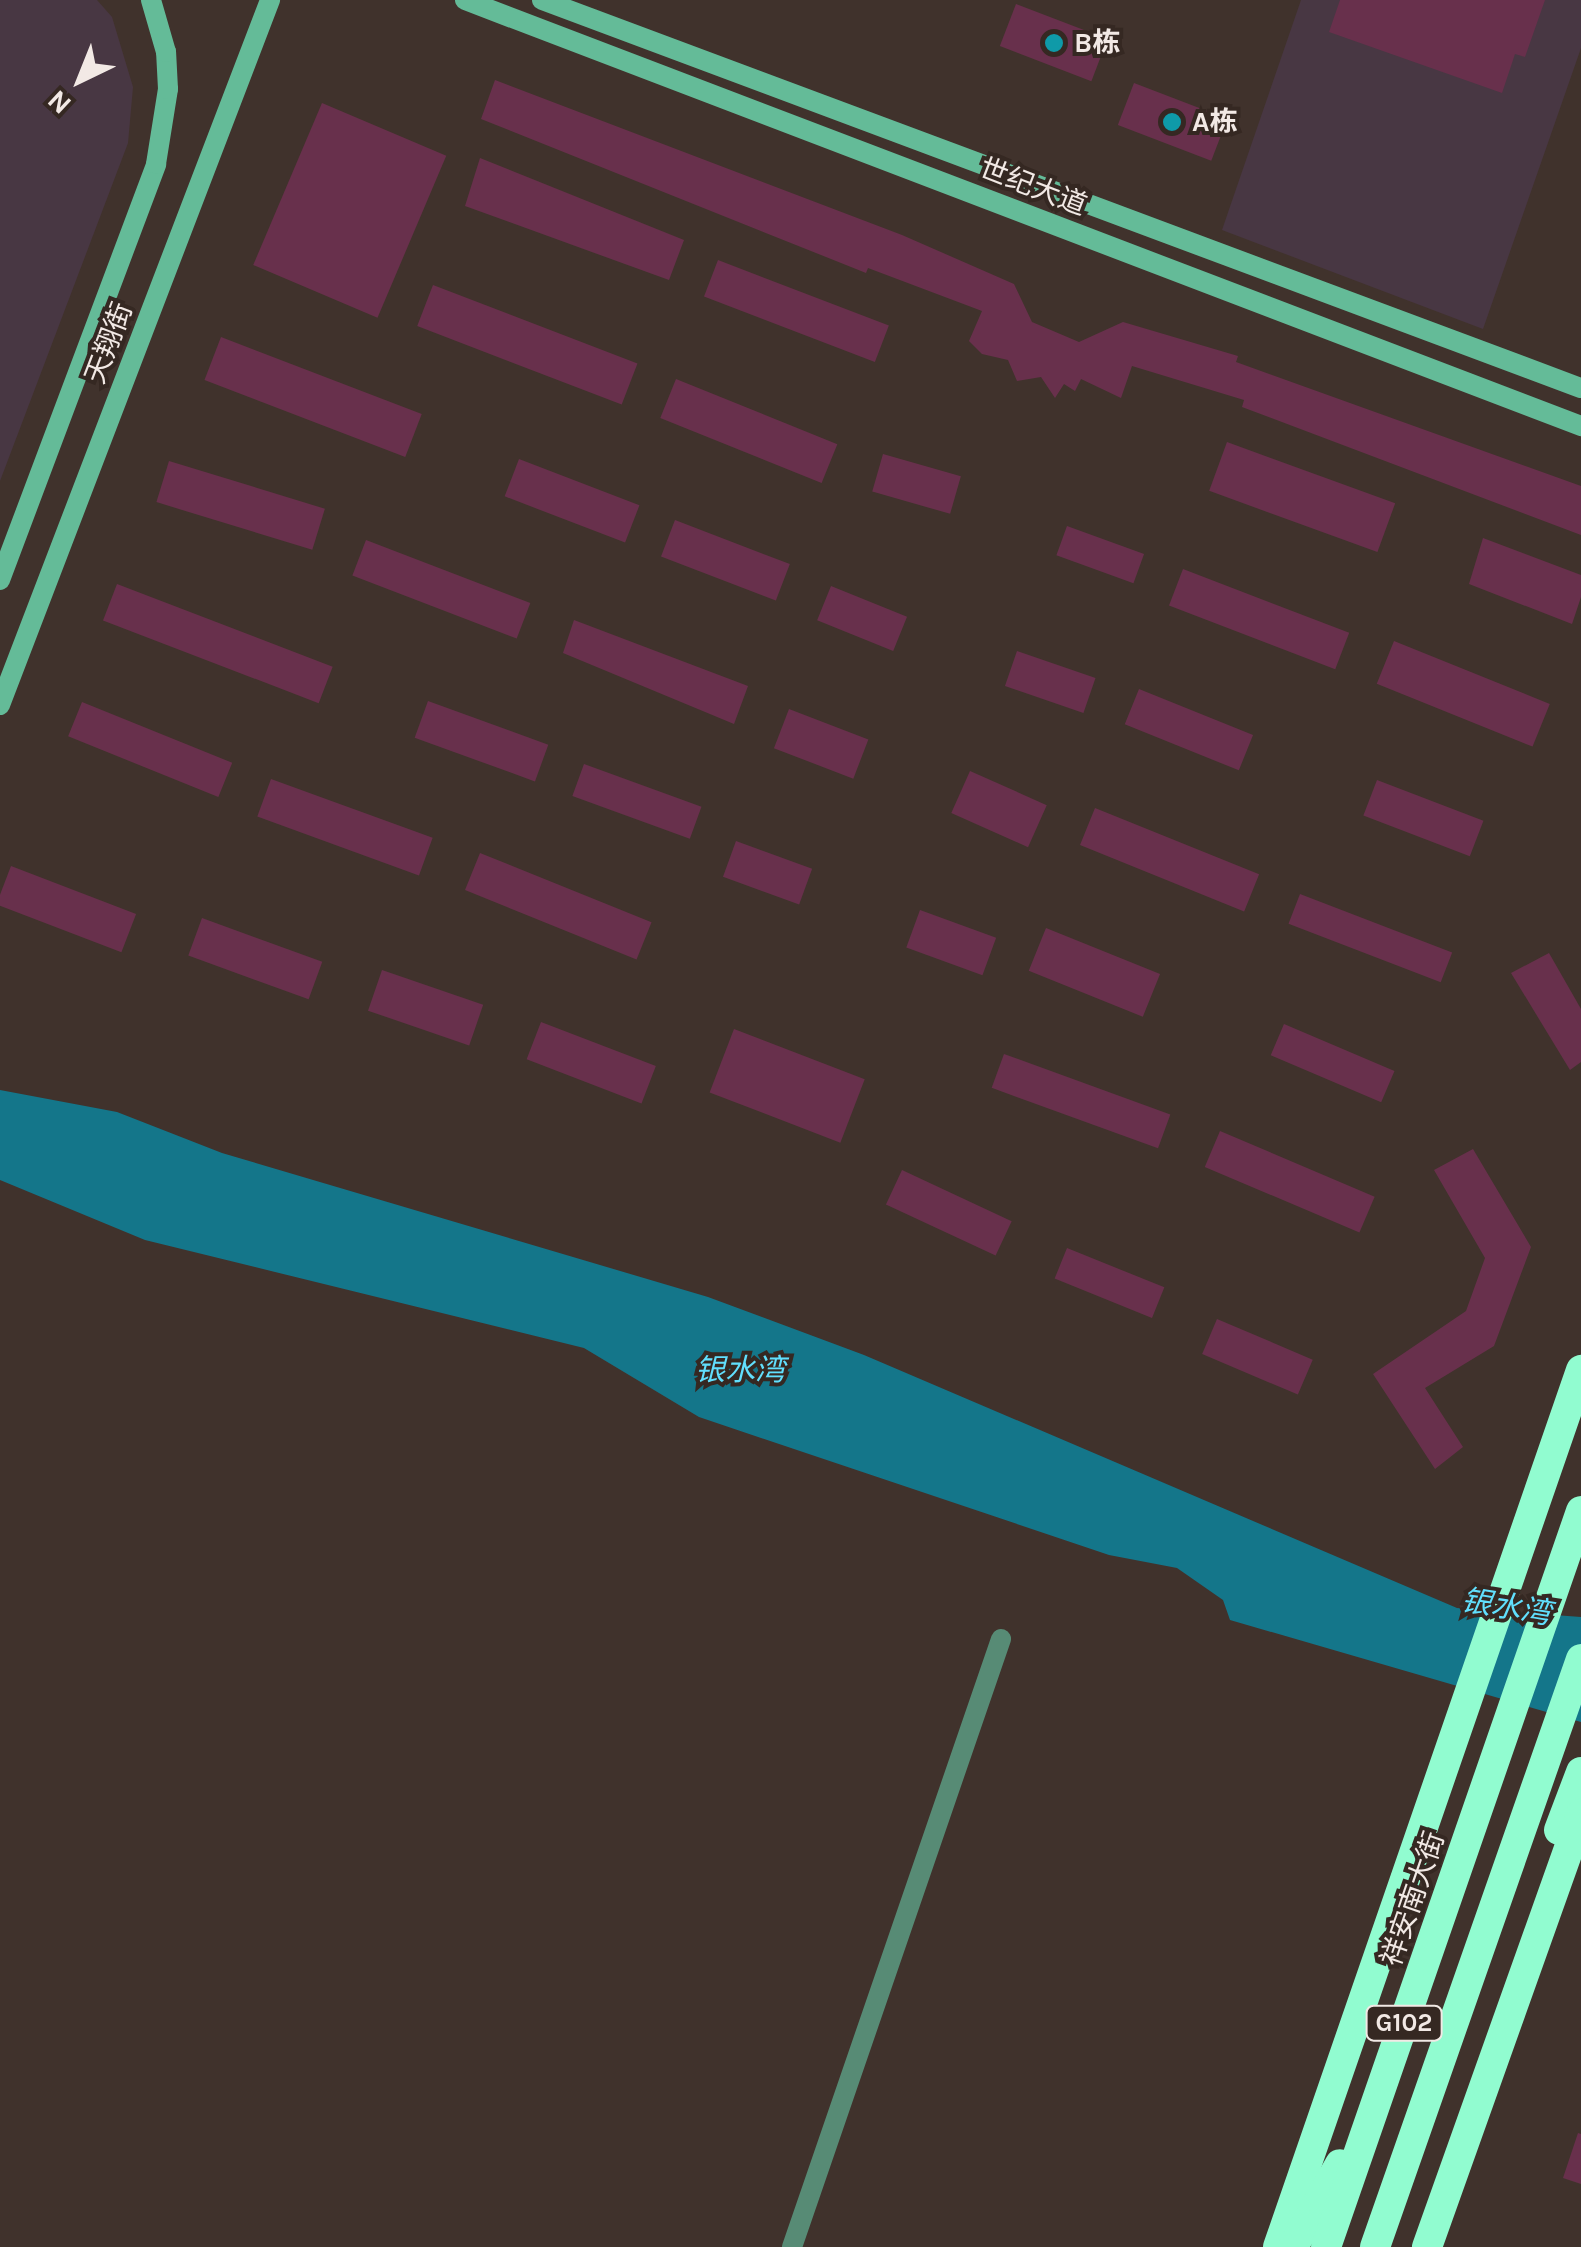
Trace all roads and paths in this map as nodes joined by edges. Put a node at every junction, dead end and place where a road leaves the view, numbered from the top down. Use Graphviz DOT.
graph roads {
  1 [pos="151,0"];
  2 [pos="270,0"];
  3 [pos="465,0"];
  4 [pos="542,0"];
  5 [pos="1581,388"];
  6 [pos="1581,426"];
  7 [pos="0,580"];
  8 [pos="0,705"];
  9 [pos="1581,1370"];
  10 [pos="1577,1522"];
  11 [pos="1002,1639"];
  12 [pos="1581,1659"];
  13 [pos="1581,1772"];
  14 [pos="1579,1826"];
  15 [pos="1572,1876"];
  16 [pos="1445,2048"];
  17 [pos="1378,2096"];
  18 [pos="1410,2146"];
  19 [pos="792,2247"];
  20 [pos="1278,2247"];
  21 [pos="1294,2247"];
  22 [pos="1326,2247"];
  23 [pos="1374,2247"];
  24 [pos="1396,2247"];
  25 [pos="1427,2247"];
  1 -- 7 [label="main road, 天翔街"];
  2 -- 8 [label="main road, 天翔街"];
  3 -- 6 [label="main road, 世纪大道"];
  4 -- 5 [label="main road, 世纪大道"];
  9 -- 20 [label="highway"];
  10 -- 17 [label="highway, 祥安南大街 / G102"];
  11 -- 19 [label="street"];
  12 -- 16 [label="highway, G102"];
  13 -- 16 [label="highway"];
  14 -- 15 [label="highway"];
  15 -- 25 [label="highway"];
  16 -- 18 [label="highway, G102"];
  17 -- 21 [label="highway"];
  17 -- 22 [label="highway, 祥安南大街 / G102"];
  18 -- 23 [label="highway, G102"];
  18 -- 24 [label="highway"];
}
